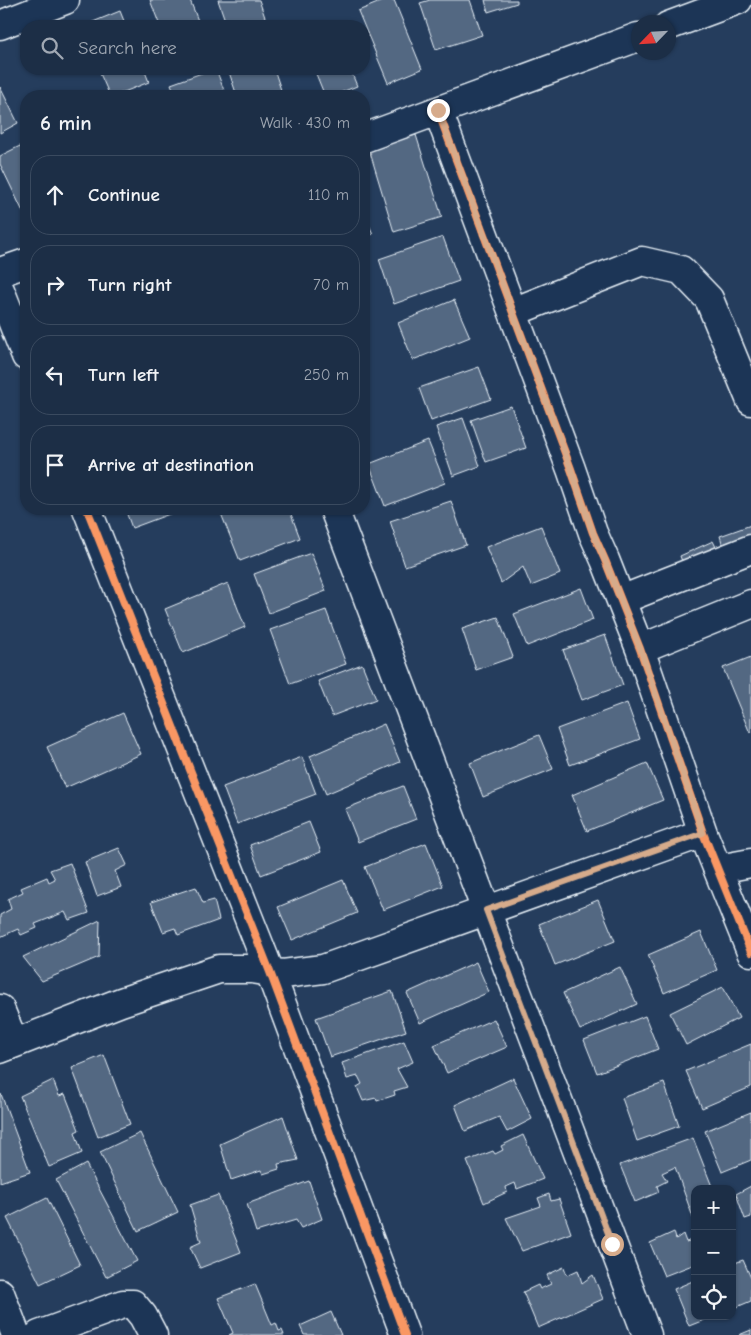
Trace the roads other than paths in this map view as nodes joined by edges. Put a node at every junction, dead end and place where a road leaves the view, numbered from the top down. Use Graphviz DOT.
graph roads {
  1 [pos="65,0"];
  2 [pos="738,0"];
  3 [pos="676,23"];
  4 [pos="0,25"];
  5 [pos="631,40"];
  6 [pos="438,110"];
  7 [pos="370,136"];
  8 [pos="20,265"];
  9 [pos="0,272"];
  10 [pos="0,290"];
  11 [pos="513,312"];
  12 [pos="20,341"];
  13 [pos="751,401"];
  14 [pos="89,515"];
  15 [pos="336,515"];
  16 [pos="751,549"];
  17 [pos="621,600"];
  18 [pos="751,604"];
  19 [pos="640,648"];
  20 [pos="703,833"];
  21 [pos="751,863"];
  22 [pos="718,869"];
  23 [pos="486,910"];
  24 [pos="751,952"];
  25 [pos="270,972"];
  26 [pos="0,1009"];
  27 [pos="7,1046"];
  28 [pos="0,1293"];
  29 [pos="16,1335"];
  30 [pos="39,1335"];
  31 [pos="153,1335"];
  32 [pos="405,1335"];
  33 [pos="647,1335"];
  1 -- 4 [label="street"];
  2 -- 3 [label="street"];
  5 -- 6 [label="street"];
  6 -- 7 [label="street"];
  6 -- 11 [label="street"];
  8 -- 9 [label="street"];
  10 -- 12 [label="street"];
  11 -- 13 [label="street"];
  11 -- 17 [label="street"];
  14 -- 25 [label="street"];
  15 -- 23 [label="street"];
  16 -- 17 [label="street"];
  17 -- 19 [label="street"];
  18 -- 19 [label="street"];
  19 -- 20 [label="street"];
  20 -- 22 [label="street"];
  20 -- 23 [label="street"];
  21 -- 22 [label="street"];
  22 -- 24 [label="street"];
  23 -- 25 [label="street"];
  23 -- 33 [label="street"];
  25 -- 27 [label="street"];
  25 -- 32 [label="street"];
  26 -- 27 [label="street"];
  28 -- 29 [label="street"];
  30 -- 31 [label="street"];
}
